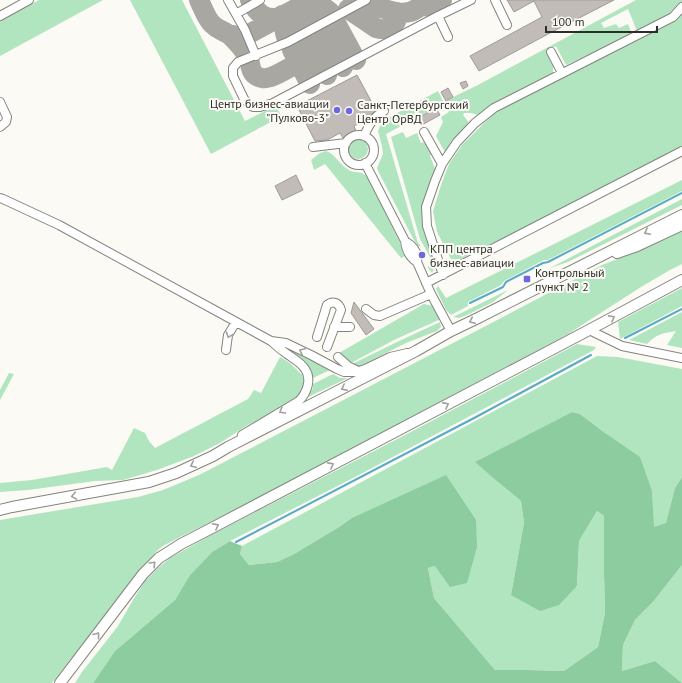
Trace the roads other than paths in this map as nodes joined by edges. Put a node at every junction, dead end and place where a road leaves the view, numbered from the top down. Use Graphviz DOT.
graph roads {
  1 [pos="29,0"];
  2 [pos="228,0"];
  3 [pos="260,0"];
  4 [pos="366,0"];
  5 [pos="471,0"];
  6 [pos="495,0"];
  7 [pos="682,7"];
  8 [pos="236,14"];
  9 [pos="0,16"];
  10 [pos="438,16"];
  11 [pos="508,24"];
  12 [pos="448,37"];
  13 [pos="551,52"];
  14 [pos="256,56"];
  15 [pos="562,73"];
  16 [pos="0,102"];
  17 [pos="384,110"];
  18 [pos="0,127"];
  19 [pos="424,132"];
  20 [pos="364,136"];
  21 [pos="346,143"];
  22 [pos="313,148"];
  23 [pos="682,152"];
  24 [pos="365,163"];
  25 [pos="442,164"];
  26 [pos="0,198"];
  27 [pos="682,215"];
  28 [pos="682,225"];
  29 [pos="576,268"];
  30 [pos="443,275"];
  31 [pos="682,280"];
  32 [pos="426,283"];
  33 [pos="431,294"];
  34 [pos="366,309"];
  35 [pos="236,322"];
  36 [pos="334,327"];
  37 [pos="350,327"];
  38 [pos="589,330"];
  39 [pos="451,331"];
  40 [pos="317,337"];
  41 [pos="286,344"];
  42 [pos="327,347"];
  43 [pos="226,350"];
  44 [pos="416,351"];
  45 [pos="338,357"];
  46 [pos="682,358"];
  47 [pos="359,371"];
  48 [pos="228,447"];
  49 [pos="0,504"];
  50 [pos="12,507"];
  51 [pos="0,510"];
  52 [pos="60,683"];
  1 -- 9 [label="street"];
  2 -- 8 [label="street"];
  3 -- 8 [label="street"];
  4 -- 14 [label="street"];
  5 -- 10 [label="street"];
  6 -- 11 [label="street"];
  7 -- 15 [label="street"];
  8 -- 14 [label="street"];
  10 -- 12 [label="street"];
  10 -- 14 [label="street"];
  13 -- 15 [label="street"];
  15 -- 25 [label="street"];
  16 -- 18 [label="street"];
  17 -- 20 [label="street"];
  19 -- 25 [label="street"];
  20 -- 21 [label="street"];
  20 -- 24 [label="street"];
  21 -- 22 [label="street"];
  21 -- 24 [label="street"];
  23 -- 30 [label="street"];
  24 -- 32 [label="street"];
  25 -- 30 [label="street"];
  26 -- 35 [label="street"];
  27 -- 29 [label="main road, one-way"];
  28 -- 29 [label="main road"];
  29 -- 39 [label="main road, one-way"];
  30 -- 32 [label="street"];
  38 -- 31 [label="main road, one-way"];
  32 -- 33 [label="street"];
  33 -- 34 [label="street"];
  33 -- 39 [label="street"];
  35 -- 41 [label="street"];
  35 -- 43 [label="street, one-way"];
  36 -- 37 [label="street"];
  36 -- 40 [label="street"];
  36 -- 42 [label="street"];
  38 -- 46 [label="street"];
  52 -- 38 [label="main road, one-way"];
  39 -- 44 [label="main road"];
  47 -- 41 [label="street, one-way"];
  41 -- 48 [label="street, one-way"];
  44 -- 47 [label="street"];
  44 -- 48 [label="main road, one-way"];
  45 -- 47 [label="street"];
  48 -- 50 [label="main road, one-way"];
  49 -- 50 [label="street"];
  50 -- 51 [label="main road"];
}
